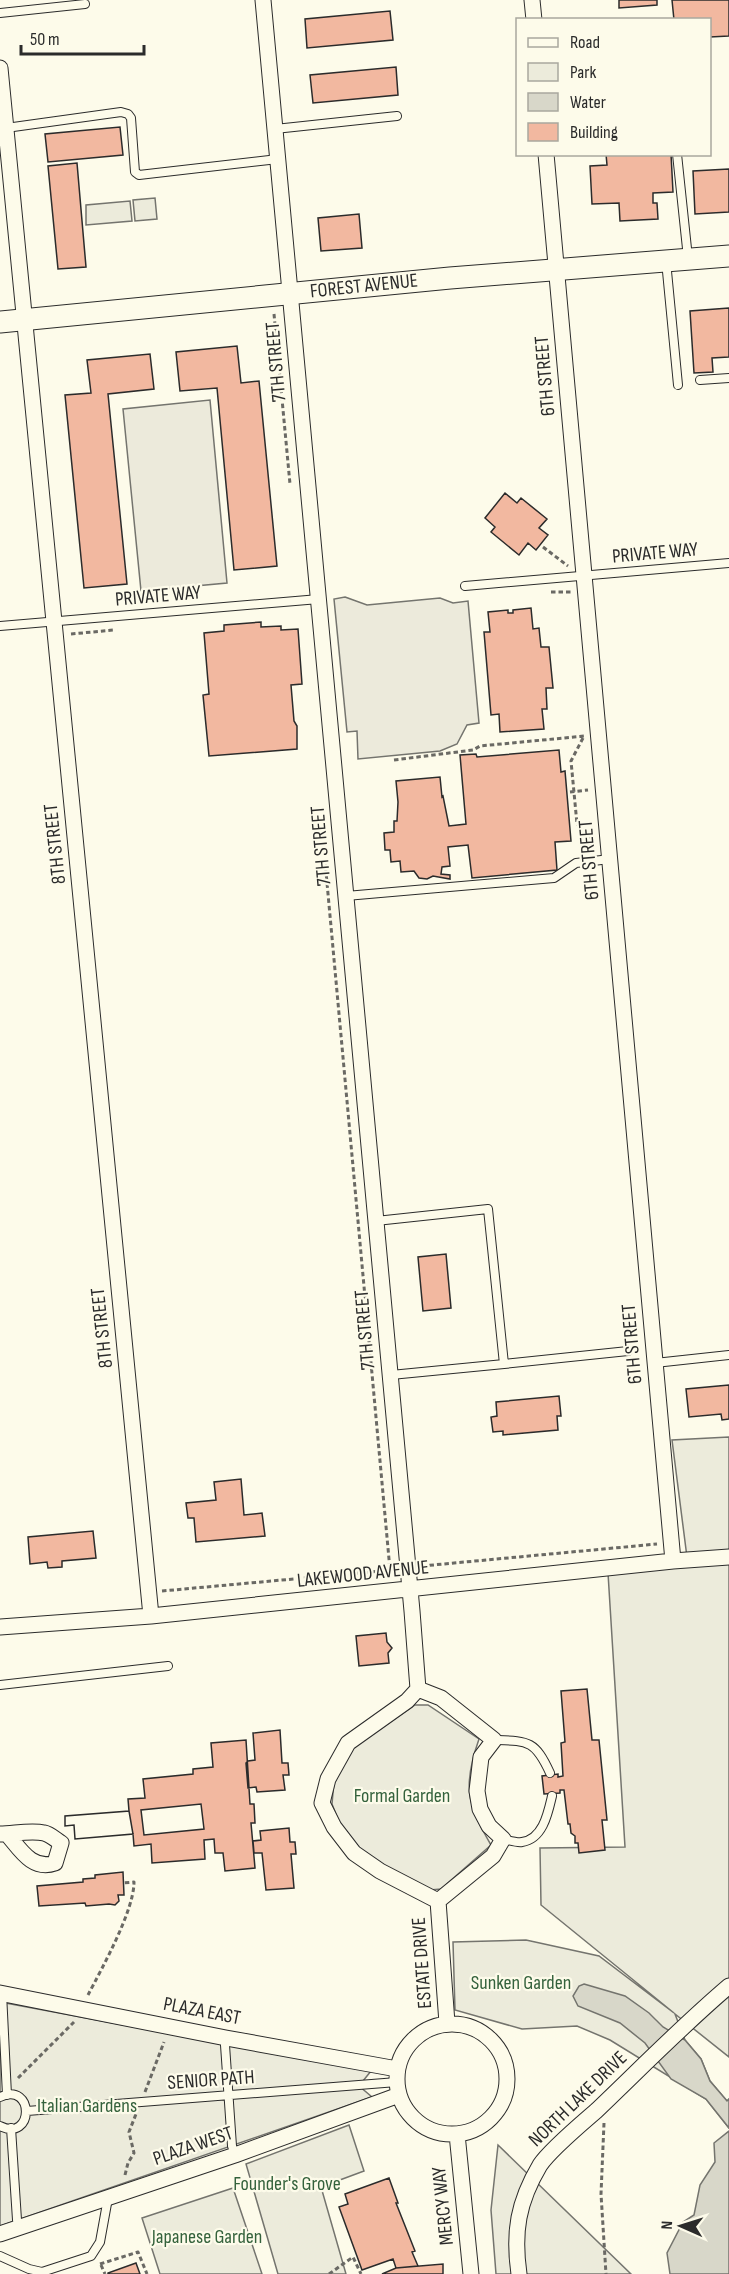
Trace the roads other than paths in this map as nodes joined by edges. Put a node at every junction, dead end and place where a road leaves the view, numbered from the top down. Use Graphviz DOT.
graph roads {
  1 [pos="263,0"];
  2 [pos="532,0"];
  3 [pos="85,4"];
  4 [pos="0,13"];
  5 [pos="534,18"];
  6 [pos="0,68"];
  7 [pos="1,92"];
  8 [pos="397,116"];
  9 [pos="6,128"];
  10 [pos="275,129"];
  11 [pos="546,156"];
  12 [pos="678,156"];
  13 [pos="278,159"];
  14 [pos="729,256"];
  15 [pos="688,259"];
  16 [pos="666,261"];
  17 [pos="557,270"];
  18 [pos="281,294"];
  19 [pos="25,319"];
  20 [pos="0,322"];
  21 [pos="729,378"];
  22 [pos="700,380"];
  23 [pos="678,385"];
  24 [pos="729,563"];
  25 [pos="584,575"];
  26 [pos="465,586"];
  27 [pos="319,599"];
  28 [pos="54,622"];
  29 [pos="0,626"];
  30 [pos="610,859"];
  31 [pos="346,896"];
  32 [pos="376,1221"];
  33 [pos="628,1351"];
  34 [pos="729,1355"];
  35 [pos="655,1363"];
  36 [pos="504,1364"];
  37 [pos="391,1375"];
  38 [pos="729,1557"];
  39 [pos="673,1561"];
  40 [pos="411,1590"];
  41 [pos="151,1616"];
  42 [pos="0,1627"];
  43 [pos="168,1666"];
  44 [pos="0,1685"];
  45 [pos="418,1689"];
  46 [pos="494,1740"];
  47 [pos="550,1773"];
  48 [pos="552,1796"];
  49 [pos="503,1839"];
  50 [pos="438,1900"];
  51 [pos="729,1986"];
  52 [pos="1,1993"];
  53 [pos="447,2023"];
  54 [pos="226,2038"];
  55 [pos="398,2082"];
  56 [pos="4,2096"];
  57 [pos="228,2096"];
  58 [pos="27,2111"];
  59 [pos="0,2126"];
  60 [pos="11,2128"];
  61 [pos="457,2134"];
  62 [pos="235,2155"];
  63 [pos="108,2198"];
  64 [pos="20,2228"];
  65 [pos="0,2234"];
  66 [pos="0,2256"];
  67 [pos="471,2274"];
  68 [pos="519,2274"];
  1 -- 10 [label="street, 7TH STREET"];
  2 -- 5 [label="street"];
  3 -- 4 [label="lane"];
  6 -- 7 [label="street, 8TH STREET"];
  7 -- 9 [label="street, 8TH STREET"];
  8 -- 10 [label="lane"];
  9 -- 13 [label="lane"];
  9 -- 19 [label="street, 8TH STREET"];
  10 -- 13 [label="street, 7TH STREET"];
  11 -- 17 [label="street, 6TH STREET"];
  12 -- 15 [label="lane"];
  13 -- 18 [label="street, 7TH STREET"];
  14 -- 15 [label="street, FOREST AVENUE"];
  15 -- 16 [label="street, FOREST AVENUE"];
  16 -- 17 [label="street, FOREST AVENUE"];
  16 -- 23 [label="lane"];
  17 -- 18 [label="street, FOREST AVENUE"];
  17 -- 25 [label="street, 6TH STREET"];
  18 -- 19 [label="street, FOREST AVENUE"];
  18 -- 27 [label="street, 7TH STREET"];
  19 -- 20 [label="street, FOREST AVENUE"];
  19 -- 28 [label="street, 8TH STREET"];
  21 -- 22 [label="lane"];
  24 -- 25 [label="lane, PRIVATE WAY"];
  25 -- 26 [label="lane, PRIVATE WAY"];
  25 -- 30 [label="street, 6TH STREET"];
  27 -- 28 [label="lane, PRIVATE WAY"];
  27 -- 31 [label="street, 7TH STREET"];
  28 -- 29 [label="lane, PRIVATE WAY"];
  28 -- 41 [label="street, 8TH STREET"];
  30 -- 31 [label="lane"];
  30 -- 35 [label="street, 6TH STREET"];
  31 -- 32 [label="street, 7TH STREET"];
  32 -- 36 [label="lane"];
  32 -- 37 [label="street, 7TH STREET"];
  33 -- 36 [label="lane"];
  34 -- 35 [label="lane"];
  35 -- 39 [label="street, 6TH STREET"];
  36 -- 37 [label="lane"];
  37 -- 40 [label="street, 7TH STREET"];
  38 -- 39 [label="street, LAKEWOOD AVENUE"];
  39 -- 40 [label="street, LAKEWOOD AVENUE"];
  40 -- 41 [label="street, LAKEWOOD AVENUE"];
  40 -- 45 [label="street, 7TH STREET"];
  41 -- 42 [label="street, LAKEWOOD AVENUE"];
  43 -- 44 [label="lane"];
  45 -- 46 [label="street"];
  45 -- 50 [label="street, ESTATE DRIVE"];
  46 -- 47 [label="lane"];
  46 -- 49 [label="street"];
  48 -- 49 [label="lane"];
  49 -- 50 [label="street, ESTATE DRIVE"];
  50 -- 53 [label="street, ESTATE DRIVE"];
  51 -- 68 [label="street, NORTH LAKE DRIVE"];
  52 -- 54 [label="street, PLAZA EAST"];
  52 -- 56 [label="lane"];
  53 -- 55 [label="street"];
  53 -- 61 [label="street"];
  54 -- 55 [label="street, PLAZA EAST"];
  54 -- 57 [label="lane"];
  55 -- 57 [label="lane, SENIOR PATH"];
  55 -- 61 [label="street"];
  55 -- 62 [label="street, PLAZA WEST"];
  56 -- 58 [label="lane"];
  57 -- 58 [label="lane, SENIOR PATH"];
  57 -- 62 [label="lane"];
  58 -- 60 [label="lane"];
  59 -- 60 [label="lane"];
  60 -- 64 [label="lane"];
  61 -- 67 [label="street, MERCY WAY"];
  62 -- 63 [label="street, PLAZA WEST"];
  63 -- 64 [label="street, PLAZA WEST"];
  63 -- 66 [label="lane"];
  64 -- 65 [label="street, PLAZA WEST"];
}
